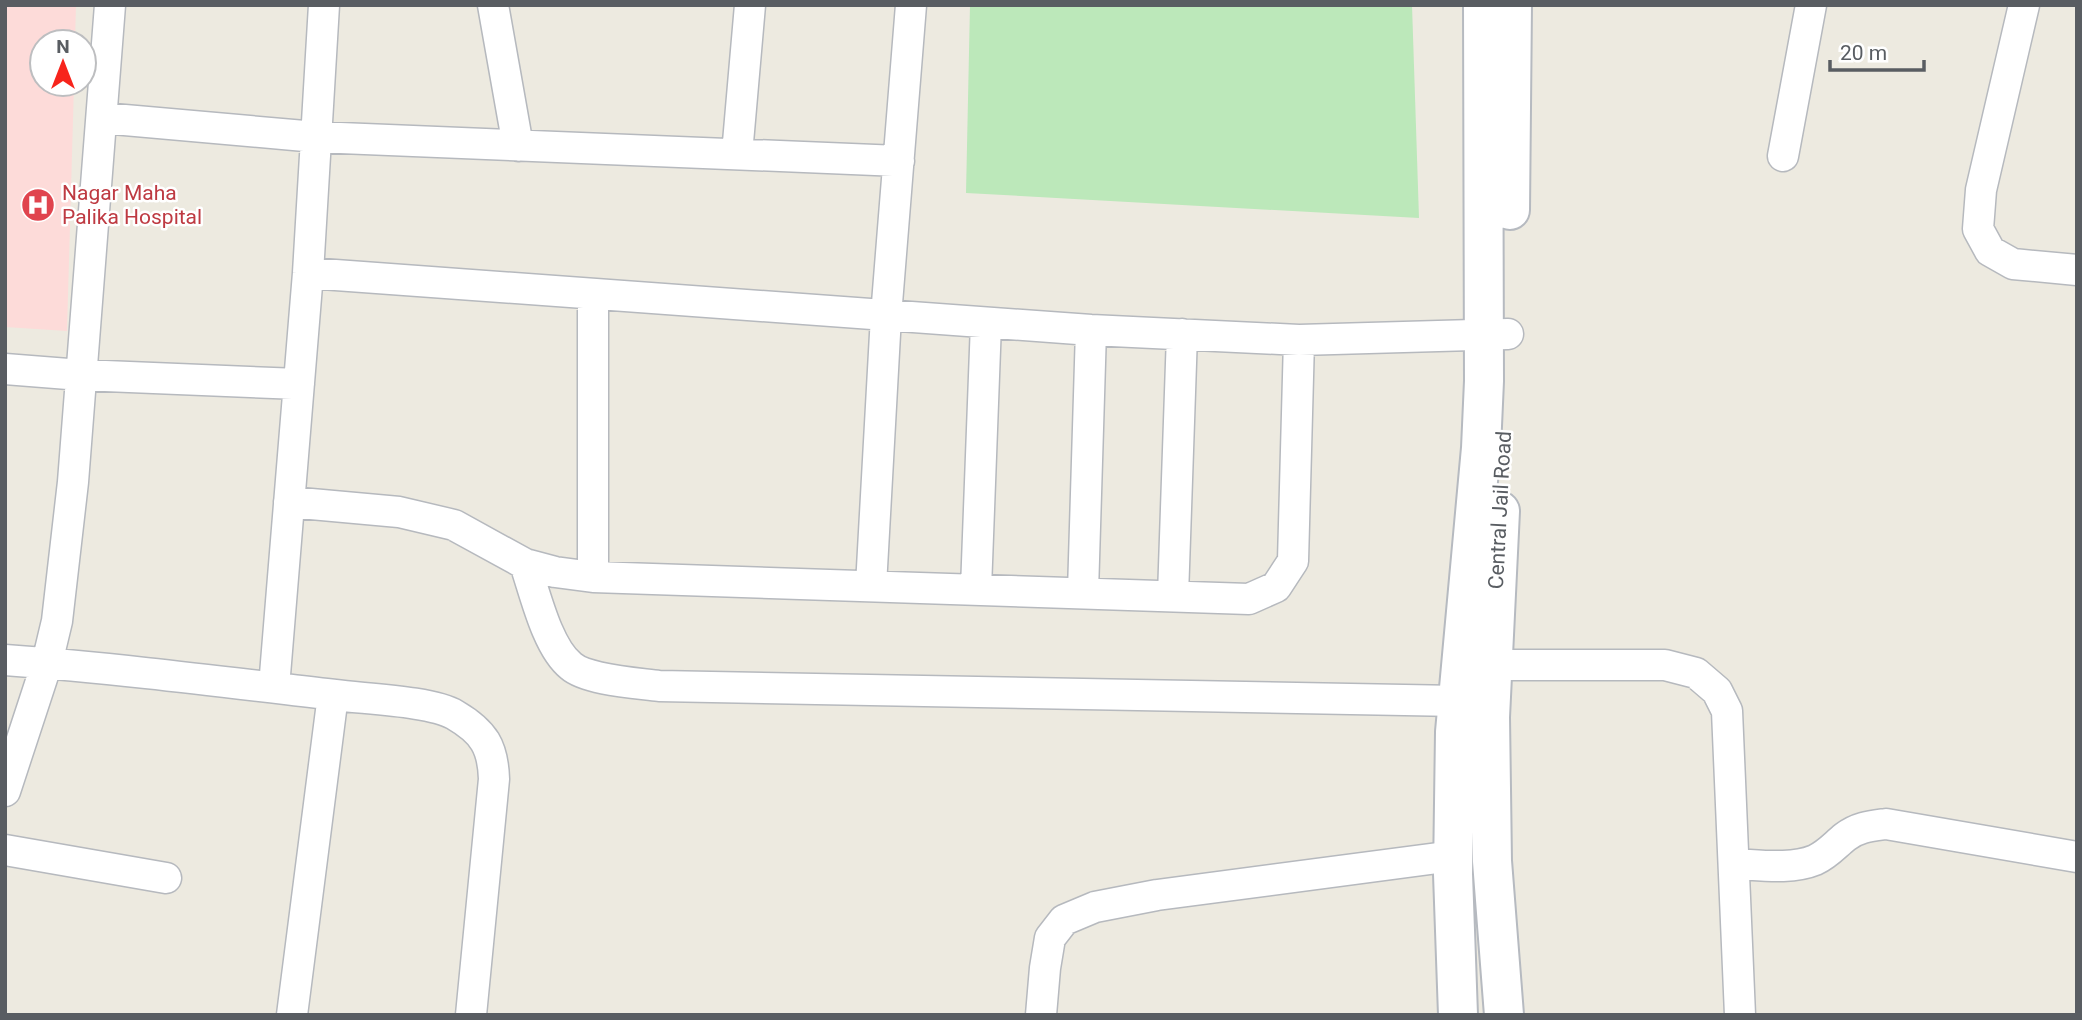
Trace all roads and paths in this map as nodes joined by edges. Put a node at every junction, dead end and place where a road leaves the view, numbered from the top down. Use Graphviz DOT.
graph roads {
  1 [pos="110,5"];
  2 [pos="324,5"];
  3 [pos="493,5"];
  4 [pos="750,5"];
  5 [pos="911,5"];
  6 [pos="1483,5"];
  7 [pos="1512,5"];
  8 [pos="1811,5"];
  9 [pos="2024,5"];
  10 [pos="102,118"];
  11 [pos="1497,136"];
  12 [pos="316,137"];
  13 [pos="518,146"];
  14 [pos="737,154"];
  15 [pos="1783,156"];
  16 [pos="899,161"];
  17 [pos="2077,270"];
  18 [pos="308,273"];
  19 [pos="593,294"];
  20 [pos="886,316"];
  21 [pos="986,323"];
  22 [pos="1091,330"];
  23 [pos="1182,334"];
  24 [pos="1496,335"];
  25 [pos="1299,340"];
  26 [pos="5,369"];
  27 [pos="81,375"];
  28 [pos="299,384"];
  29 [pos="289,502"];
  30 [pos="524,564"];
  31 [pos="593,577"];
  32 [pos="871,586"];
  33 [pos="975,589"];
  34 [pos="1083,592"];
  35 [pos="1173,596"];
  36 [pos="5,660"];
  37 [pos="47,663"];
  38 [pos="1491,665"];
  39 [pos="274,687"];
  40 [pos="332,695"];
  41 [pos="1458,701"];
  42 [pos="5,790"];
  43 [pos="5,850"];
  44 [pos="1453,856"];
  45 [pos="2077,857"];
  46 [pos="1734,864"];
  47 [pos="166,878"];
  48 [pos="292,1015"];
  49 [pos="471,1015"];
  50 [pos="1041,1015"];
  51 [pos="1458,1015"];
  52 [pos="1504,1015"];
  53 [pos="1740,1015"];
  1 -- 10 [label="street"];
  2 -- 12 [label="street"];
  3 -- 13 [label="street"];
  4 -- 14 [label="street"];
  5 -- 16 [label="street"];
  6 -- 11 [label="street"];
  7 -- 11 [label="street, Central Jail Road"];
  8 -- 15 [label="street"];
  9 -- 17 [label="street"];
  10 -- 12 [label="street"];
  10 -- 27 [label="street"];
  11 -- 24 [label="street, Central Jail Road"];
  12 -- 13 [label="street"];
  12 -- 18 [label="street"];
  13 -- 14 [label="street"];
  14 -- 16 [label="street"];
  16 -- 20 [label="street"];
  18 -- 19 [label="street"];
  18 -- 28 [label="street"];
  19 -- 20 [label="street"];
  19 -- 31 [label="street"];
  20 -- 21 [label="street"];
  20 -- 32 [label="street"];
  21 -- 22 [label="street"];
  21 -- 33 [label="street"];
  22 -- 23 [label="street"];
  22 -- 34 [label="street"];
  23 -- 25 [label="street"];
  23 -- 35 [label="street"];
  24 -- 25 [label="street"];
  24 -- 38 [label="street, Central Jail Road"];
  24 -- 41 [label="street"];
  25 -- 35 [label="street"];
  26 -- 27 [label="street"];
  27 -- 28 [label="street"];
  27 -- 37 [label="street"];
  28 -- 29 [label="street"];
  29 -- 30 [label="street"];
  29 -- 39 [label="street"];
  30 -- 31 [label="street"];
  30 -- 41 [label="street"];
  31 -- 32 [label="street"];
  32 -- 33 [label="street"];
  33 -- 34 [label="street"];
  34 -- 35 [label="street"];
  36 -- 37 [label="street"];
  37 -- 39 [label="street"];
  37 -- 42 [label="street"];
  38 -- 46 [label="street"];
  38 -- 52 [label="street, Central Jail Road"];
  39 -- 40 [label="street"];
  40 -- 48 [label="street"];
  40 -- 49 [label="street"];
  41 -- 44 [label="street"];
  43 -- 47 [label="street"];
  44 -- 50 [label="street"];
  44 -- 51 [label="street"];
  45 -- 46 [label="street"];
  46 -- 53 [label="street"];
}
